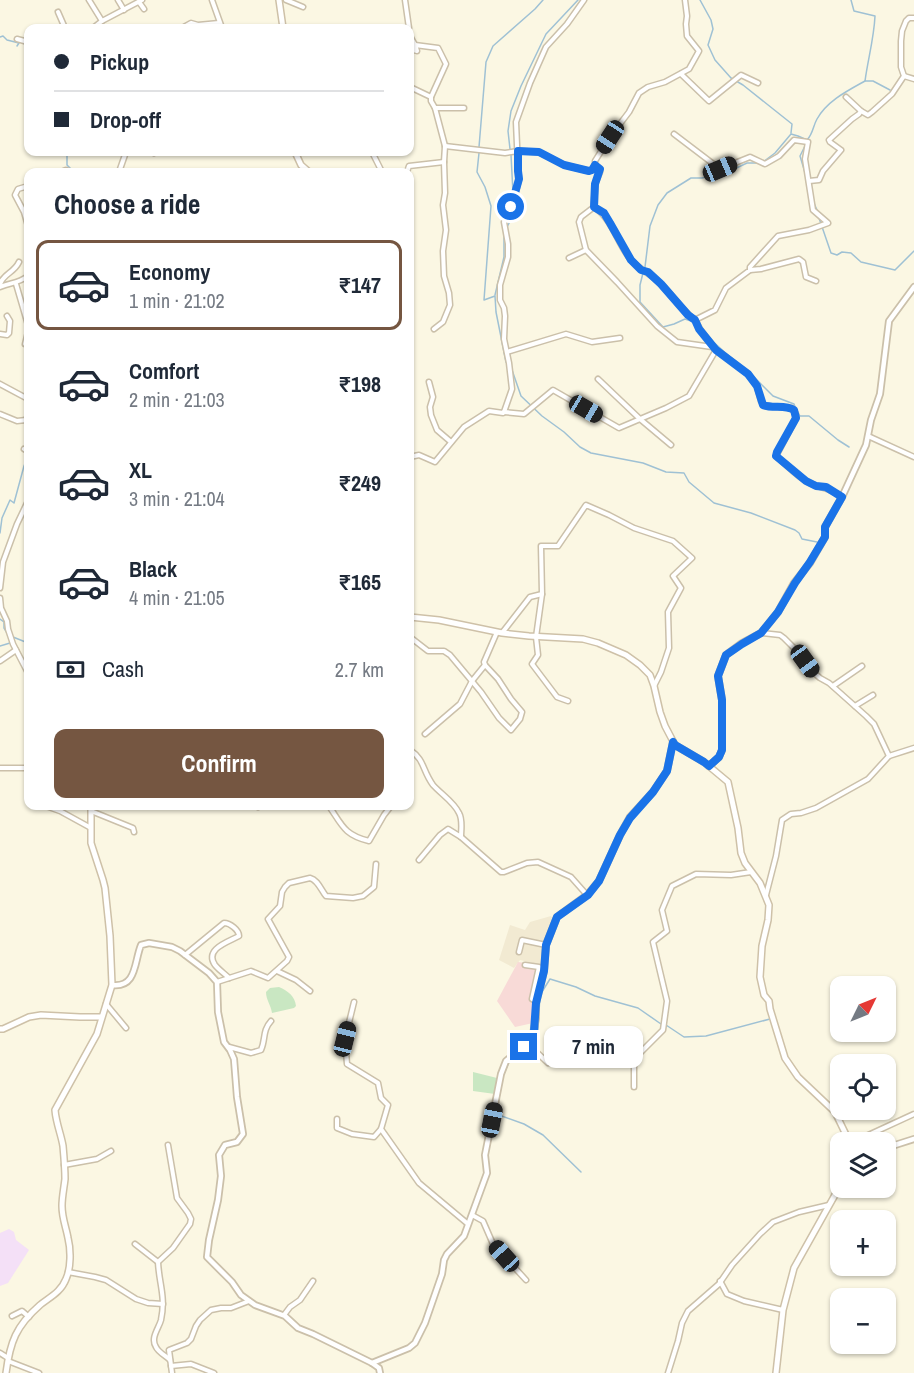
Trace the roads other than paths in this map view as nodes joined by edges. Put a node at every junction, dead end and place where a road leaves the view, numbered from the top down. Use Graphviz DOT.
graph roads {
  1 [pos="89,0"];
  2 [pos="118,0"];
  3 [pos="212,0"];
  4 [pos="279,0"];
  5 [pos="286,0"];
  6 [pos="405,0"];
  7 [pos="584,0"];
  8 [pos="685,0"];
  9 [pos="140,1"];
  10 [pos="303,7"];
  11 [pos="144,9"];
  12 [pos="124,10"];
  13 [pos="58,12"];
  14 [pos="914,18"];
  15 [pos="102,21"];
  16 [pos="219,23"];
  17 [pos="63,24"];
  18 [pos="98,24"];
  19 [pos="208,24"];
  20 [pos="282,24"];
  21 [pos="408,24"];
  22 [pos="17,39"];
  23 [pos="24,41"];
  24 [pos="414,42"];
  25 [pos="416,45"];
  26 [pos="414,50"];
  27 [pos="681,74"];
  28 [pos="904,76"];
  29 [pos="914,79"];
  30 [pos="758,83"];
  31 [pos="414,89"];
  32 [pos="431,97"];
  33 [pos="846,97"];
  34 [pos="435,108"];
  35 [pos="464,108"];
  36 [pos="861,111"];
  37 [pos="674,134"];
  38 [pos="445,146"];
  39 [pos="518,151"];
  40 [pos="444,162"];
  41 [pos="595,165"];
  42 [pos="408,168"];
  43 [pos="809,181"];
  44 [pos="24,187"];
  45 [pos="594,207"];
  46 [pos="24,212"];
  47 [pos="586,250"];
  48 [pos="569,258"];
  49 [pos="19,262"];
  50 [pos="750,270"];
  51 [pos="24,279"];
  52 [pos="816,281"];
  53 [pos="16,284"];
  54 [pos="0,285"];
  55 [pos="914,287"];
  56 [pos="24,309"];
  57 [pos="8,316"];
  58 [pos="695,320"];
  59 [pos="434,329"];
  60 [pos="0,334"];
  61 [pos="620,338"];
  62 [pos="716,350"];
  63 [pos="507,352"];
  64 [pos="597,380"];
  65 [pos="429,382"];
  66 [pos="0,384"];
  67 [pos="24,397"];
  68 [pos="504,412"];
  69 [pos="0,414"];
  70 [pos="640,419"];
  71 [pos="24,420"];
  72 [pos="868,436"];
  73 [pos="451,442"];
  74 [pos="671,446"];
  75 [pos="414,456"];
  76 [pos="914,457"];
  77 [pos="842,497"];
  78 [pos="24,509"];
  79 [pos="0,588"];
  80 [pos="542,594"];
  81 [pos="0,598"];
  82 [pos="414,618"];
  83 [pos="500,632"];
  84 [pos="761,633"];
  85 [pos="536,637"];
  86 [pos="414,640"];
  87 [pos="16,650"];
  88 [pos="0,661"];
  89 [pos="24,665"];
  90 [pos="485,665"];
  91 [pos="862,666"];
  92 [pos="472,681"];
  93 [pos="654,686"];
  94 [pos="833,686"];
  95 [pos="873,695"];
  96 [pos="568,701"];
  97 [pos="855,706"];
  98 [pos="425,734"];
  99 [pos="673,742"];
  100 [pos="914,748"];
  101 [pos="414,753"];
  102 [pos="890,756"];
  103 [pos="711,764"];
  104 [pos="0,768"];
  105 [pos="24,768"];
  106 [pos="57,810"];
  107 [pos="91,810"];
  108 [pos="95,810"];
  109 [pos="332,810"];
  110 [pos="388,810"];
  111 [pos="90,828"];
  112 [pos="134,832"];
  113 [pos="461,837"];
  114 [pos="419,860"];
  115 [pos="376,864"];
  116 [pos="751,872"];
  117 [pos="588,895"];
  118 [pos="766,896"];
  119 [pos="546,945"];
  120 [pos="519,952"];
  121 [pos="185,955"];
  122 [pos="525,965"];
  123 [pos="277,970"];
  124 [pos="229,978"];
  125 [pos="217,982"];
  126 [pos="112,985"];
  127 [pos="310,991"];
  128 [pos="536,1000"];
  129 [pos="354,1002"];
  130 [pos="106,1004"];
  131 [pos="101,1017"];
  132 [pos="271,1021"];
  133 [pos="126,1028"];
  134 [pos="0,1029"];
  135 [pos="527,1043"];
  136 [pos="228,1047"];
  137 [pos="548,1063"];
  138 [pos="634,1087"];
  139 [pos="914,1114"];
  140 [pos="337,1119"];
  141 [pos="381,1129"];
  142 [pos="845,1132"];
  143 [pos="874,1132"];
  144 [pos="914,1139"];
  145 [pos="168,1145"];
  146 [pos="896,1145"];
  147 [pos="111,1151"];
  148 [pos="64,1165"];
  149 [pos="833,1198"];
  150 [pos="829,1205"];
  151 [pos="471,1215"];
  152 [pos="468,1224"];
  153 [pos="135,1244"];
  154 [pos="158,1262"];
  155 [pos="68,1272"];
  156 [pos="526,1280"];
  157 [pos="313,1281"];
  158 [pos="720,1281"];
  159 [pos="249,1301"];
  160 [pos="163,1304"];
  161 [pos="783,1310"];
  162 [pos="284,1315"];
  163 [pos="12,1316"];
  164 [pos="29,1317"];
  165 [pos="0,1353"];
  166 [pos="8,1360"];
  167 [pos="170,1360"];
  168 [pos="372,1363"];
  169 [pos="171,1366"];
  170 [pos="6,1373"];
  171 [pos="39,1373"];
  172 [pos="172,1373"];
  173 [pos="214,1373"];
  174 [pos="380,1373"];
  175 [pos="668,1373"];
  176 [pos="776,1373"];
  1 -- 15 [label="street"];
  2 -- 12 [label="street"];
  3 -- 16 [label="street"];
  4 -- 20 [label="main road"];
  5 -- 10 [label="street"];
  6 -- 21 [label="street"];
  7 -- 39 [label="street"];
  8 -- 27 [label="street"];
  9 -- 11 [label="street"];
  9 -- 12 [label="street"];
  12 -- 15 [label="street"];
  13 -- 17 [label="street"];
  14 -- 28 [label="street"];
  15 -- 18 [label="street"];
  16 -- 19 [label="street"];
  22 -- 23 [label="street"];
  24 -- 25 [label="street"];
  25 -- 26 [label="street"];
  25 -- 32 [label="street"];
  27 -- 30 [label="street"];
  27 -- 41 [label="street"];
  28 -- 29 [label="street"];
  28 -- 36 [label="street"];
  31 -- 32 [label="street"];
  32 -- 34 [label="street"];
  33 -- 36 [label="street"];
  34 -- 35 [label="street"];
  34 -- 38 [label="street"];
  36 -- 43 [label="street"];
  37 -- 43 [label="street"];
  38 -- 39 [label="street"];
  38 -- 40 [label="street"];
  39 -- 41 [label="street"];
  39 -- 63 [label="street"];
  40 -- 42 [label="street"];
  40 -- 59 [label="street"];
  41 -- 45 [label="street"];
  43 -- 50 [label="street"];
  44 -- 46 [label="street"];
  45 -- 47 [label="street"];
  45 -- 58 [label="street"];
  47 -- 48 [label="street"];
  47 -- 62 [label="street"];
  49 -- 54 [label="street"];
  50 -- 52 [label="street"];
  50 -- 58 [label="street"];
  51 -- 53 [label="street"];
  53 -- 54 [label="street"];
  53 -- 56 [label="street"];
  55 -- 72 [label="street"];
  57 -- 60 [label="street"];
  58 -- 62 [label="street"];
  61 -- 63 [label="street"];
  62 -- 70 [label="street"];
  62 -- 77 [label="street"];
  63 -- 68 [label="street"];
  64 -- 70 [label="street"];
  65 -- 73 [label="street"];
  66 -- 67 [label="street"];
  68 -- 70 [label="street"];
  68 -- 73 [label="street"];
  69 -- 71 [label="street"];
  70 -- 74 [label="street"];
  72 -- 76 [label="street"];
  72 -- 77 [label="street"];
  73 -- 75 [label="street"];
  77 -- 84 [label="street"];
  78 -- 79 [label="street"];
  80 -- 83 [label="street"];
  80 -- 85 [label="street"];
  80 -- 93 [label="street"];
  81 -- 87 [label="street"];
  82 -- 83 [label="main road"];
  83 -- 85 [label="main road"];
  83 -- 90 [label="street"];
  84 -- 94 [label="street"];
  84 -- 103 [label="street"];
  85 -- 93 [label="main road"];
  85 -- 96 [label="street"];
  86 -- 92 [label="street"];
  87 -- 88 [label="street"];
  87 -- 89 [label="street"];
  90 -- 92 [label="street"];
  90 -- 92 [label="street"];
  91 -- 94 [label="street"];
  92 -- 98 [label="street"];
  93 -- 99 [label="main road"];
  94 -- 97 [label="street"];
  95 -- 97 [label="street"];
  97 -- 102 [label="street"];
  99 -- 103 [label="main road"];
  99 -- 117 [label="street"];
  100 -- 102 [label="street"];
  101 -- 113 [label="street"];
  102 -- 118 [label="street"];
  103 -- 116 [label="main road"];
  104 -- 105 [label="street"];
  106 -- 111 [label="street"];
  107 -- 111 [label="main road"];
  108 -- 112 [label="street"];
  109 -- 110 [label="street"];
  111 -- 126 [label="main road"];
  113 -- 114 [label="street"];
  113 -- 117 [label="street"];
  115 -- 123 [label="street"];
  116 -- 118 [label="main road"];
  116 -- 138 [label="street"];
  117 -- 119 [label="street"];
  118 -- 142 [label="main road"];
  119 -- 120 [label="street"];
  119 -- 128 [label="street"];
  121 -- 124 [label="street"];
  121 -- 125 [label="street"];
  121 -- 126 [label="street"];
  122 -- 128 [label="street"];
  123 -- 124 [label="street"];
  123 -- 127 [label="street"];
  124 -- 125 [label="street"];
  125 -- 136 [label="street"];
  126 -- 130 [label="main road"];
  128 -- 135 [label="street"];
  129 -- 141 [label="street"];
  130 -- 131 [label="main road"];
  130 -- 133 [label="street"];
  131 -- 134 [label="main road"];
  131 -- 148 [label="main road"];
  132 -- 136 [label="street"];
  135 -- 137 [label="street"];
  135 -- 151 [label="street"];
  136 -- 159 [label="street"];
  139 -- 143 [label="street"];
  140 -- 141 [label="street"];
  141 -- 152 [label="street"];
  144 -- 146 [label="street"];
  145 -- 154 [label="street"];
  147 -- 148 [label="street"];
  148 -- 155 [label="main road"];
  149 -- 150 [label="main road"];
  150 -- 158 [label="street"];
  150 -- 161 [label="main road"];
  151 -- 152 [label="street"];
  151 -- 156 [label="street"];
  152 -- 168 [label="street"];
  153 -- 154 [label="street"];
  154 -- 160 [label="street"];
  155 -- 160 [label="street"];
  155 -- 164 [label="main road"];
  157 -- 162 [label="street"];
  158 -- 161 [label="street"];
  158 -- 175 [label="street"];
  159 -- 162 [label="street"];
  159 -- 167 [label="street"];
  160 -- 167 [label="street"];
  161 -- 176 [label="main road"];
  162 -- 168 [label="street"];
  163 -- 164 [label="street"];
  164 -- 166 [label="main road"];
  165 -- 166 [label="street"];
  166 -- 170 [label="main road"];
  166 -- 171 [label="street"];
  167 -- 169 [label="street"];
  168 -- 174 [label="street"];
  169 -- 172 [label="street"];
  169 -- 173 [label="street"];
}
